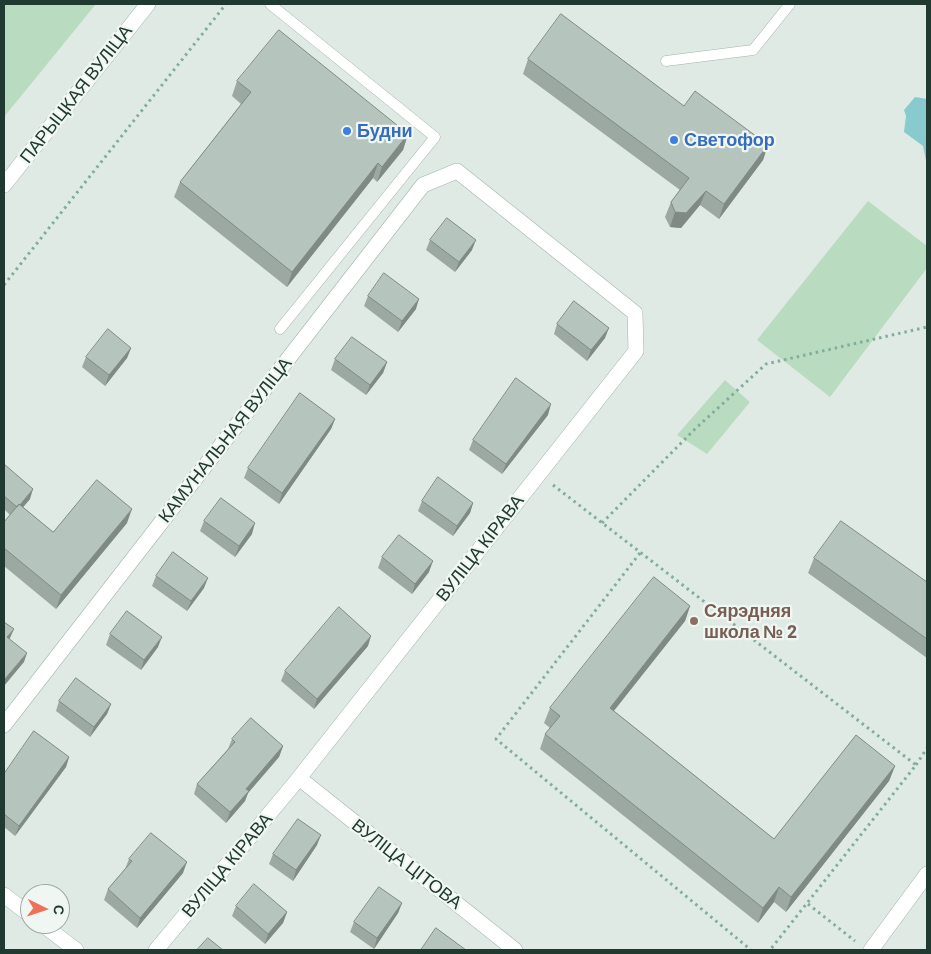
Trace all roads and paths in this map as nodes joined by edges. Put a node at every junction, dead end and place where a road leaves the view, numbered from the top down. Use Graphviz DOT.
graph roads {
  1 [pos="148,4"];
  2 [pos="226,4"];
  3 [pos="270,4"];
  4 [pos="790,4"];
  5 [pos="666,61"];
  6 [pos="457,171"];
  7 [pos="4,185"];
  8 [pos="4,285"];
  9 [pos="927,327"];
  10 [pos="280,328"];
  11 [pos="539,474"];
  12 [pos="602,523"];
  13 [pos="640,553"];
  14 [pos="4,724"];
  15 [pos="927,748"];
  16 [pos="916,765"];
  17 [pos="299,778"];
  18 [pos="927,874"];
  19 [pos="4,895"];
  20 [pos="808,904"];
  21 [pos="20,907"];
  22 [pos="55,934"];
  23 [pos="866,948"];
  24 [pos="76,950"];
  25 [pos="156,950"];
  26 [pos="515,950"];
  27 [pos="751,950"];
  28 [pos="770,950"];
  1 -- 7 [label="street, ПАРЫЦКАЯ ВУЛІЦА"];
  2 -- 8 [label="path"];
  3 -- 10 [label="lane"];
  4 -- 5 [label="lane"];
  6 -- 11 [label="street, ВУЛІЦА КІРАВА"];
  6 -- 14 [label="street, КАМУНАЛЬНАЯ ВУЛІЦА"];
  9 -- 12 [label="path"];
  11 -- 12 [label="path"];
  11 -- 17 [label="street, ВУЛІЦА КІРАВА"];
  12 -- 13 [label="path"];
  13 -- 16 [label="path"];
  13 -- 27 [label="path"];
  15 -- 16 [label="path"];
  16 -- 20 [label="path"];
  17 -- 25 [label="street, ВУЛІЦА КІРАВА"];
  17 -- 26 [label="street, ВУЛІЦА ЦІТОВА"];
  18 -- 23 [label="street"];
  19 -- 21 [label="street"];
  20 -- 23 [label="path"];
  20 -- 28 [label="path"];
  22 -- 24 [label="street"];
}
